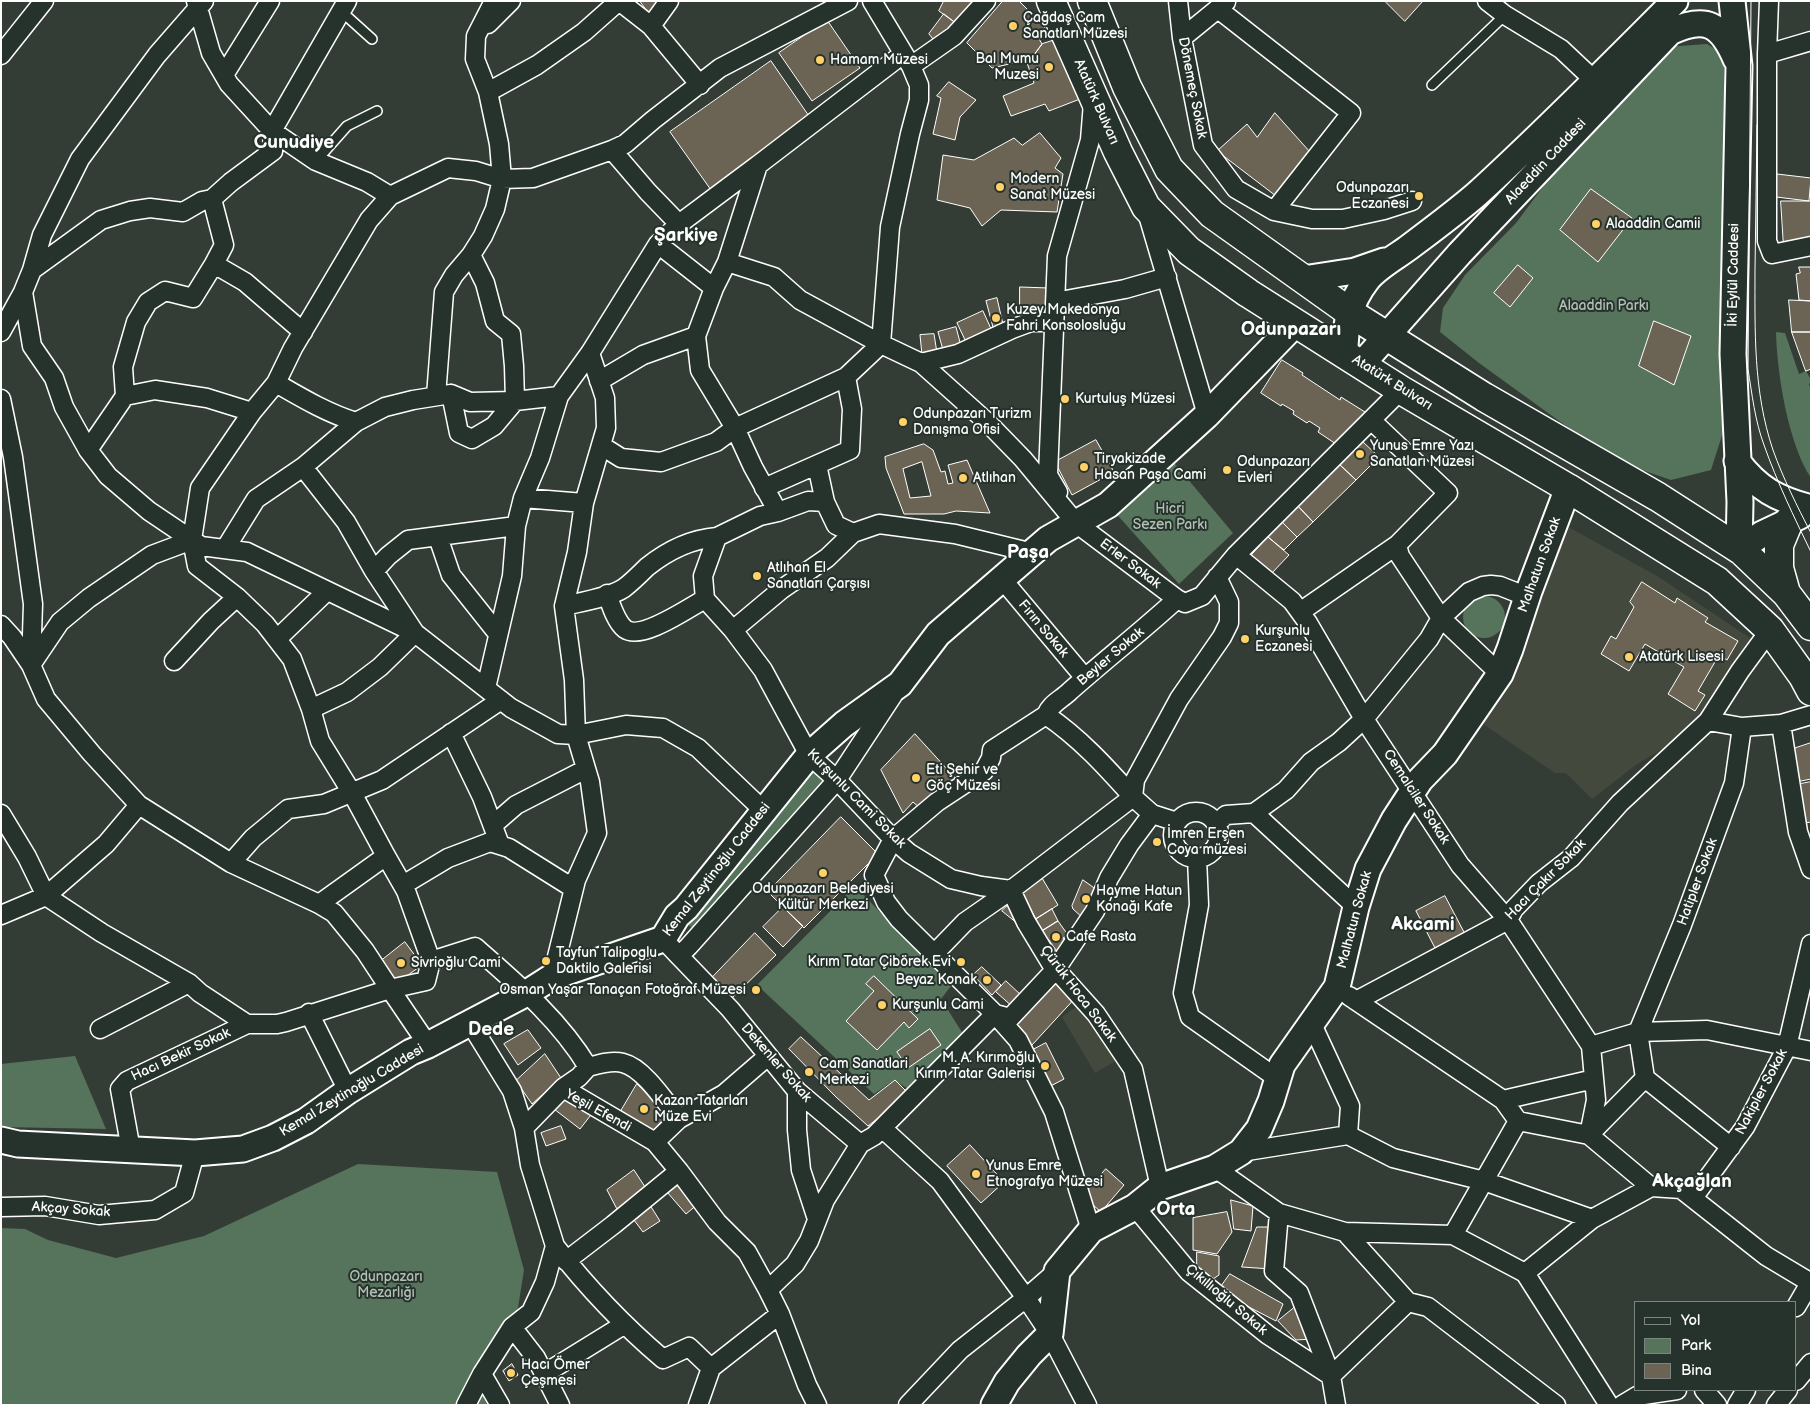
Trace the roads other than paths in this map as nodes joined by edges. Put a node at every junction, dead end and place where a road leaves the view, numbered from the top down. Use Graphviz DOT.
graph roads {
  1 [pos="44,1"];
  2 [pos="270,1"];
  3 [pos="494,1"];
  4 [pos="511,1"];
  5 [pos="619,1"];
  6 [pos="669,1"];
  7 [pos="848,1"];
  8 [pos="872,1"];
  9 [pos="986,1"];
  10 [pos="1051,1"];
  11 [pos="1092,1"];
  12 [pos="1178,1"];
  13 [pos="1487,1"];
  14 [pos="1675,1"];
  15 [pos="1732,1"];
  16 [pos="1769,1"];
  17 [pos="200,4"];
  18 [pos="1222,5"];
  19 [pos="344,6"];
  20 [pos="825,7"];
  21 [pos="1510,8"];
  22 [pos="651,26"];
  23 [pos="476,36"];
  24 [pos="1182,38"];
  25 [pos="372,39"];
  26 [pos="1811,41"];
  27 [pos="3,51"];
  28 [pos="1767,54"];
  29 [pos="907,60"];
  30 [pos="1739,66"];
  31 [pos="224,74"];
  32 [pos="1595,81"];
  33 [pos="700,85"];
  34 [pos="1432,85"];
  35 [pos="488,92"];
  36 [pos="1094,95"];
  37 [pos="377,111"];
  38 [pos="272,131"];
  39 [pos="612,150"];
  40 [pos="316,161"];
  41 [pos="758,165"];
  42 [pos="502,179"];
  43 [pos="390,196"];
  44 [pos="212,199"];
  45 [pos="1412,201"];
  46 [pos="1146,207"];
  47 [pos="1274,211"];
  48 [pos="679,224"];
  49 [pos="658,244"];
  50 [pos="1811,246"];
  51 [pos="471,256"];
  52 [pos="1396,257"];
  53 [pos="727,262"];
  54 [pos="214,264"];
  55 [pos="32,270"];
  56 [pos="1167,277"];
  57 [pos="1303,279"];
  58 [pos="714,288"];
  59 [pos="23,292"];
  60 [pos="1055,302"];
  61 [pos="1349,312"];
  62 [pos="1054,322"];
  63 [pos="1296,323"];
  64 [pos="1,332"];
  65 [pos="303,332"];
  66 [pos="696,336"];
  67 [pos="1387,336"];
  68 [pos="882,344"];
  69 [pos="590,353"];
  70 [pos="1353,360"];
  71 [pos="921,362"];
  72 [pos="846,377"];
  73 [pos="600,381"];
  74 [pos="276,383"];
  75 [pos="1401,390"];
  76 [pos="443,395"];
  77 [pos="125,396"];
  78 [pos="559,396"];
  79 [pos="1,399"];
  80 [pos="515,401"];
  81 [pos="252,412"];
  82 [pos="1207,415"];
  83 [pos="1371,420"];
  84 [pos="356,422"];
  85 [pos="735,428"];
  86 [pos="602,446"];
  87 [pos="88,450"];
  88 [pos="1737,461"];
  89 [pos="817,465"];
  90 [pos="302,466"];
  91 [pos="764,488"];
  92 [pos="1568,488"];
  93 [pos="523,498"];
  94 [pos="825,502"];
  95 [pos="584,503"];
  96 [pos="778,512"];
  97 [pos="1803,514"];
  98 [pos="1076,523"];
  99 [pos="516,526"];
  100 [pos="854,533"];
  101 [pos="438,537"];
  102 [pos="717,537"];
  103 [pos="192,540"];
  104 [pos="1397,545"];
  105 [pos="225,550"];
  106 [pos="1032,553"];
  107 [pos="1236,555"];
  108 [pos="1728,563"];
  109 [pos="374,571"];
  110 [pos="1217,577"];
  111 [pos="1002,579"];
  112 [pos="326,591"];
  113 [pos="1786,593"];
  114 [pos="608,594"];
  115 [pos="237,597"];
  116 [pos="1528,597"];
  117 [pos="705,599"];
  118 [pos="1181,601"];
  119 [pos="564,606"];
  120 [pos="1300,612"];
  121 [pos="1441,618"];
  122 [pos="1,625"];
  123 [pos="1811,626"];
  124 [pos="733,630"];
  125 [pos="1770,630"];
  126 [pos="415,633"];
  127 [pos="498,634"];
  128 [pos="277,639"];
  129 [pos="174,661"];
  130 [pos="31,665"];
  131 [pos="1500,674"];
  132 [pos="1085,678"];
  133 [pos="900,684"];
  134 [pos="486,688"];
  135 [pos="1811,691"];
  136 [pos="501,700"];
  137 [pos="311,709"];
  138 [pos="1046,715"];
  139 [pos="1811,715"];
  140 [pos="1364,719"];
  141 [pos="1708,721"];
  142 [pos="1781,724"];
  143 [pos="1742,727"];
  144 [pos="451,733"];
  145 [pos="576,735"];
  146 [pos="809,754"];
  147 [pos="586,769"];
  148 [pos="837,780"];
  149 [pos="352,792"];
  150 [pos="1412,792"];
  151 [pos="1133,797"];
  152 [pos="139,805"];
  153 [pos="764,811"];
  154 [pos="1254,813"];
  155 [pos="1,814"];
  156 [pos="1152,814"];
  157 [pos="1177,822"];
  158 [pos="1216,824"];
  159 [pos="493,825"];
  160 [pos="893,839"];
  161 [pos="500,845"];
  162 [pos="386,856"];
  163 [pos="1197,858"];
  164 [pos="231,863"];
  165 [pos="1811,869"];
  166 [pos="576,880"];
  167 [pos="403,884"];
  168 [pos="1011,890"];
  169 [pos="46,896"];
  170 [pos="319,904"];
  171 [pos="1356,907"];
  172 [pos="1,915"];
  173 [pos="1508,920"];
  174 [pos="1811,944"];
  175 [pos="671,948"];
  176 [pos="934,954"];
  177 [pos="431,961"];
  178 [pos="1056,969"];
  179 [pos="552,977"];
  180 [pos="189,983"];
  181 [pos="390,989"];
  182 [pos="527,993"];
  183 [pos="1346,994"];
  184 [pos="309,1013"];
  185 [pos="994,1014"];
  186 [pos="1312,1022"];
  187 [pos="470,1023"];
  188 [pos="247,1024"];
  189 [pos="100,1028"];
  190 [pos="1638,1032"];
  191 [pos="428,1045"];
  192 [pos="1591,1046"];
  193 [pos="1787,1047"];
  194 [pos="1811,1051"];
  195 [pos="768,1056"];
  196 [pos="588,1067"];
  197 [pos="1645,1078"];
  198 [pos="1278,1079"];
  199 [pos="1594,1079"];
  200 [pos="563,1088"];
  201 [pos="348,1091"];
  202 [pos="797,1091"];
  203 [pos="1503,1100"];
  204 [pos="679,1119"];
  205 [pos="1518,1121"];
  206 [pos="524,1128"];
  207 [pos="882,1128"];
  208 [pos="1348,1135"];
  209 [pos="1589,1135"];
  210 [pos="1,1140"];
  211 [pos="655,1142"];
  212 [pos="860,1144"];
  213 [pos="1731,1148"];
  214 [pos="132,1150"];
  215 [pos="1242,1152"];
  216 [pos="195,1153"];
  217 [pos="1215,1168"];
  218 [pos="679,1171"];
  219 [pos="1484,1181"];
  220 [pos="1160,1187"];
  221 [pos="1651,1187"];
  222 [pos="1693,1198"];
  223 [pos="1,1207"];
  224 [pos="1135,1208"];
  225 [pos="1279,1213"];
  226 [pos="816,1219"];
  227 [pos="1592,1219"];
  228 [pos="1091,1230"];
  229 [pos="1345,1232"];
  230 [pos="1453,1234"];
  231 [pos="554,1246"];
  232 [pos="566,1260"];
  233 [pos="1057,1271"];
  234 [pos="1525,1273"];
  235 [pos="1811,1283"];
  236 [pos="768,1290"];
  237 [pos="1026,1298"];
  238 [pos="1408,1302"];
  239 [pos="1797,1305"];
  240 [pos="780,1314"];
  241 [pos="625,1324"];
  242 [pos="512,1327"];
  243 [pos="1050,1334"];
  244 [pos="1811,1363"];
  245 [pos="711,1368"];
  246 [pos="482,1374"];
  247 [pos="544,1374"];
  248 [pos="1331,1376"];
  249 [pos="1797,1380"];
  250 [pos="1670,1391"];
  251 [pos="1705,1391"];
  252 [pos="1745,1391"];
  253 [pos="1787,1391"];
  254 [pos="699,1404"];
  255 [pos="466,1405"];
  256 [pos="500,1405"];
  257 [pos="560,1405"];
  258 [pos="817,1405"];
  259 [pos="908,1405"];
  260 [pos="994,1405"];
  261 [pos="1087,1405"];
  262 [pos="1336,1405"];
  263 [pos="1556,1405"];
  264 [pos="1609,1405"];
  265 [pos="1622,1405"];
  266 [pos="1717,1405"];
  267 [pos="1737,1405"];
  268 [pos="1776,1405"];
  1 -- 27 [label="street"];
  2 -- 31 [label="street"];
  3 -- 23 [label="street"];
  4 -- 23 [label="street"];
  5 -- 22 [label="street"];
  5 -- 35 [label="street"];
  6 -- 22 [label="street"];
  7 -- 20 [label="street"];
  8 -- 29 [label="street"];
  9 -- 29 [label="street"];
  10 -- 36 [label="main road, Atatürk Bulvarı"];
  11 -- 57 [label="main road"];
  12 -- 24 [label="street, Dönemeç Sokak"];
  13 -- 21 [label="street"];
  14 -- 32 [label="street, Alaeddin Caddesi"];
  15 -- 30 [label="street, İki Eylül Caddesi"];
  16 -- 28 [label="street"];
  17 -- 31 [label="street"];
  17 -- 55 [label="street"];
  18 -- 24 [label="street"];
  18 -- 47 [label="street"];
  19 -- 25 [label="lane"];
  19 -- 38 [label="street"];
  20 -- 33 [label="street"];
  21 -- 32 [label="street"];
  21 -- 34 [label="lane"];
  22 -- 33 [label="street"];
  23 -- 35 [label="street"];
  24 -- 47 [label="street, Dönemeç Sokak"];
  26 -- 28 [label="street"];
  28 -- 50 [label="street"];
  29 -- 41 [label="street"];
  29 -- 68 [label="street"];
  30 -- 67 [label="street, Alaeddin Caddesi"];
  30 -- 88 [label="street, İki Eylül Caddesi"];
  31 -- 38 [label="street"];
  32 -- 52 [label="street, Alaeddin Caddesi"];
  33 -- 39 [label="street"];
  35 -- 42 [label="street"];
  36 -- 46 [label="main road, Atatürk Bulvarı"];
  36 -- 60 [label="street"];
  37 -- 40 [label="lane"];
  38 -- 40 [label="street"];
  38 -- 44 [label="street"];
  39 -- 42 [label="street"];
  39 -- 48 [label="street"];
  40 -- 43 [label="street"];
  41 -- 48 [label="street"];
  41 -- 53 [label="street"];
  42 -- 43 [label="street"];
  42 -- 51 [label="street"];
  43 -- 65 [label="street"];
  44 -- 54 [label="street"];
  44 -- 55 [label="street"];
  45 -- 47 [label="street, Dönemeç Sokak"];
  46 -- 56 [label="street"];
  46 -- 63 [label="main road, Atatürk Bulvarı"];
  48 -- 49 [label="street"];
  49 -- 58 [label="street"];
  49 -- 69 [label="street"];
  51 -- 76 [label="street"];
  51 -- 80 [label="street"];
  52 -- 57 [label="street"];
  52 -- 61 [label="street, Alaeddin Caddesi"];
  53 -- 58 [label="street"];
  53 -- 68 [label="street"];
  54 -- 65 [label="street"];
  54 -- 77 [label="street"];
  55 -- 59 [label="street"];
  56 -- 60 [label="street"];
  56 -- 82 [label="street"];
  57 -- 61 [label="main road"];
  58 -- 66 [label="street"];
  59 -- 64 [label="street"];
  59 -- 87 [label="street"];
  60 -- 62 [label="street"];
  61 -- 67 [label="main road"];
  61 -- 70 [label="street, Alaeddin Caddesi"];
  62 -- 71 [label="street"];
  62 -- 98 [label="street"];
  63 -- 70 [label="main road, Atatürk Bulvarı"];
  63 -- 82 [label="street, Kemal Zeytinoğlu Caddesi"];
  65 -- 74 [label="street"];
  66 -- 73 [label="street"];
  66 -- 85 [label="street"];
  67 -- 70 [label="street, Alaeddin Caddesi"];
  67 -- 108 [label="main road"];
  68 -- 71 [label="street"];
  68 -- 72 [label="street"];
  69 -- 73 [label="street"];
  69 -- 78 [label="street"];
  70 -- 75 [label="main road, Atatürk Bulvarı"];
  71 -- 98 [label="street"];
  72 -- 85 [label="street"];
  72 -- 89 [label="street"];
  73 -- 86 [label="street"];
  74 -- 81 [label="street"];
  74 -- 84 [label="street"];
  75 -- 83 [label="street, Beyler Sokak"];
  75 -- 92 [label="main road, Atatürk Bulvarı"];
  76 -- 80 [label="street"];
  76 -- 80 [label="street"];
  76 -- 84 [label="street"];
  77 -- 81 [label="street"];
  77 -- 87 [label="street"];
  78 -- 80 [label="street"];
  78 -- 93 [label="street"];
  79 -- 130 [label="street"];
  81 -- 103 [label="street"];
  82 -- 98 [label="street, Kemal Zeytinoğlu Caddesi"];
  83 -- 104 [label="street"];
  83 -- 107 [label="street, Beyler Sokak"];
  84 -- 90 [label="street"];
  85 -- 86 [label="street"];
  85 -- 91 [label="street"];
  86 -- 95 [label="street"];
  87 -- 103 [label="street"];
  88 -- 97 [label="street"];
  88 -- 108 [label="street, İki Eylül Caddesi"];
  89 -- 91 [label="street"];
  89 -- 94 [label="street"];
  90 -- 105 [label="street"];
  90 -- 109 [label="street"];
  91 -- 96 [label="street"];
  92 -- 108 [label="main road, Atatürk Bulvarı"];
  92 -- 116 [label="street, Malhatun Sokak"];
  93 -- 95 [label="street"];
  93 -- 99 [label="street"];
  94 -- 96 [label="street"];
  94 -- 100 [label="street"];
  95 -- 119 [label="street"];
  96 -- 102 [label="street"];
  97 -- 108 [label="street"];
  97 -- 113 [label="main road"];
  98 -- 106 [label="street, Kemal Zeytinoğlu Caddesi"];
  98 -- 118 [label="street, Erler Sokak"];
  99 -- 101 [label="street"];
  99 -- 127 [label="street"];
  100 -- 106 [label="street"];
  100 -- 124 [label="street"];
  101 -- 109 [label="street"];
  101 -- 127 [label="street"];
  102 -- 114 [label="street"];
  102 -- 117 [label="street"];
  103 -- 105 [label="street"];
  103 -- 115 [label="street"];
  103 -- 130 [label="street"];
  104 -- 120 [label="street"];
  104 -- 121 [label="street"];
  105 -- 112 [label="street"];
  106 -- 111 [label="street, Kemal Zeytinoğlu Caddesi"];
  107 -- 110 [label="street, Beyler Sokak"];
  107 -- 120 [label="street, Cemalciler Sokak"];
  108 -- 113 [label="main road"];
  108 -- 125 [label="main road"];
  109 -- 126 [label="street"];
  110 -- 118 [label="street, Beyler Sokak"];
  110 -- 151 [label="street"];
  111 -- 132 [label="street, Fırın Sokak"];
  111 -- 133 [label="street, Kemal Zeytinoğlu Caddesi"];
  112 -- 126 [label="street"];
  112 -- 128 [label="street"];
  113 -- 123 [label="main road"];
  114 -- 117 [label="street"];
  114 -- 119 [label="street"];
  115 -- 128 [label="street"];
  115 -- 129 [label="street"];
  116 -- 121 [label="street"];
  116 -- 131 [label="street, Malhatun Sokak"];
  117 -- 124 [label="street, Kurşunlu Cami Sokak"];
  118 -- 132 [label="street, Beyler Sokak"];
  119 -- 145 [label="street"];
  120 -- 140 [label="street, Cemalciler Sokak"];
  121 -- 131 [label="street"];
  121 -- 140 [label="street"];
  122 -- 130 [label="street"];
  124 -- 146 [label="street, Kurşunlu Cami Sokak"];
  125 -- 135 [label="main road"];
  125 -- 141 [label="street, Hacı Çakır Sokak"];
  126 -- 134 [label="street"];
  126 -- 137 [label="street"];
  127 -- 134 [label="street"];
  128 -- 137 [label="street"];
  130 -- 152 [label="street"];
  131 -- 150 [label="street, Malhatun Sokak"];
  132 -- 138 [label="street, Beyler Sokak"];
  133 -- 146 [label="street, Kemal Zeytinoğlu Caddesi"];
  133 -- 148 [label="street"];
  134 -- 136 [label="street"];
  136 -- 144 [label="street"];
  136 -- 145 [label="street"];
  137 -- 149 [label="street"];
  138 -- 151 [label="street"];
  138 -- 160 [label="street, Beyler Sokak"];
  139 -- 142 [label="street"];
  140 -- 150 [label="street, Cemalciler Sokak"];
  140 -- 154 [label="street"];
  141 -- 143 [label="street"];
  141 -- 173 [label="street, Hacı Çakır Sokak"];
  142 -- 143 [label="street"];
  142 -- 165 [label="street"];
  143 -- 190 [label="street, Hatipler Sokak"];
  144 -- 149 [label="street"];
  144 -- 159 [label="street"];
  145 -- 147 [label="street"];
  145 -- 153 [label="street"];
  146 -- 148 [label="street, Kurşunlu Cami Sokak"];
  146 -- 153 [label="street, Kemal Zeytinoğlu Caddesi"];
  147 -- 159 [label="street"];
  147 -- 166 [label="street"];
  148 -- 160 [label="street, Kurşunlu Cami Sokak"];
  148 -- 175 [label="street"];
  149 -- 162 [label="street"];
  149 -- 164 [label="street"];
  150 -- 171 [label="street, Malhatun Sokak"];
  150 -- 173 [label="street, Cemalciler Sokak"];
  151 -- 156 [label="street"];
  151 -- 168 [label="street"];
  152 -- 164 [label="street"];
  152 -- 169 [label="street"];
  153 -- 175 [label="street, Kemal Zeytinoğlu Caddesi"];
  154 -- 158 [label="street"];
  154 -- 171 [label="street"];
  155 -- 169 [label="street"];
  156 -- 157 [label="street"];
  156 -- 178 [label="street"];
  157 -- 158 [label="street"];
  157 -- 163 [label="street"];
  158 -- 163 [label="street"];
  159 -- 161 [label="street"];
  160 -- 168 [label="street, Kurşunlu Cami Sokak"];
  160 -- 176 [label="street"];
  161 -- 166 [label="street"];
  161 -- 167 [label="street"];
  162 -- 167 [label="street"];
  162 -- 170 [label="street"];
  163 -- 198 [label="street"];
  164 -- 170 [label="street"];
  166 -- 179 [label="street"];
  167 -- 177 [label="street"];
  168 -- 176 [label="street"];
  168 -- 178 [label="street, Çürük Hoca Sokak"];
  169 -- 172 [label="street"];
  169 -- 180 [label="street"];
  170 -- 181 [label="street"];
  171 -- 183 [label="street, Malhatun Sokak"];
  173 -- 183 [label="street, Hacı Çakır Sokak"];
  173 -- 192 [label="street, Cemalciler Sokak"];
  174 -- 193 [label="street, Nakipler Sokak"];
  175 -- 179 [label="street, Kemal Zeytinoğlu Caddesi"];
  175 -- 195 [label="street, Dekenler Sokak"];
  176 -- 185 [label="street"];
  177 -- 181 [label="street"];
  177 -- 182 [label="street"];
  178 -- 185 [label="street"];
  178 -- 220 [label="street, Çürük Hoca Sokak"];
  179 -- 182 [label="street, Kemal Zeytinoğlu Caddesi"];
  180 -- 188 [label="street"];
  180 -- 189 [label="street"];
  181 -- 184 [label="street"];
  181 -- 191 [label="street"];
  182 -- 187 [label="street, Kemal Zeytinoğlu Caddesi"];
  182 -- 196 [label="street"];
  183 -- 186 [label="street, Malhatun Sokak"];
  183 -- 203 [label="street"];
  184 -- 188 [label="street"];
  184 -- 201 [label="street"];
  185 -- 207 [label="street"];
  185 -- 228 [label="street"];
  186 -- 198 [label="street, Malhatun Sokak"];
  186 -- 208 [label="street"];
  187 -- 191 [label="street, Kemal Zeytinoğlu Caddesi"];
  187 -- 206 [label="street"];
  188 -- 214 [label="street, Hacı Bekir Sokak"];
  190 -- 192 [label="street"];
  190 -- 193 [label="street"];
  190 -- 197 [label="street"];
  191 -- 201 [label="street, Kemal Zeytinoğlu Caddesi"];
  192 -- 199 [label="street"];
  193 -- 194 [label="street"];
  193 -- 213 [label="street, Nakipler Sokak"];
  195 -- 202 [label="street, Dekenler Sokak"];
  195 -- 204 [label="street"];
  196 -- 200 [label="street"];
  196 -- 204 [label="street"];
  197 -- 209 [label="street"];
  197 -- 213 [label="street"];
  198 -- 215 [label="street, Malhatun Sokak"];
  199 -- 203 [label="street"];
  199 -- 209 [label="street"];
  200 -- 206 [label="street, Yeşil Efendi"];
  200 -- 211 [label="street, Yeşil Efendi"];
  201 -- 216 [label="street, Kemal Zeytinoğlu Caddesi"];
  202 -- 212 [label="street, Dekenler Sokak"];
  202 -- 226 [label="street"];
  203 -- 205 [label="street"];
  204 -- 211 [label="street"];
  205 -- 209 [label="street"];
  205 -- 219 [label="street"];
  206 -- 231 [label="street"];
  207 -- 212 [label="street"];
  207 -- 237 [label="street"];
  208 -- 215 [label="street"];
  208 -- 219 [label="street"];
  209 -- 221 [label="street"];
  210 -- 214 [label="street, Kemal Zeytinoğlu Caddesi"];
  211 -- 218 [label="street, Yeşil Efendi"];
  212 -- 226 [label="street"];
  213 -- 222 [label="street, Nakipler Sokak"];
  214 -- 216 [label="street, Kemal Zeytinoğlu Caddesi"];
  215 -- 217 [label="street, Malhatun Sokak"];
  216 -- 223 [label="street, Akçay Sokak"];
  217 -- 220 [label="street, Malhatun Sokak"];
  217 -- 225 [label="street"];
  218 -- 232 [label="street"];
  218 -- 236 [label="street, Yeşil Efendi"];
  219 -- 227 [label="street"];
  219 -- 230 [label="street"];
  220 -- 224 [label="street, Malhatun Sokak"];
  221 -- 222 [label="street"];
  221 -- 227 [label="street"];
  222 -- 235 [label="street"];
  224 -- 228 [label="street, Malhatun Sokak"];
  224 -- 248 [label="street, Çıkıllıoğlu Sokak"];
  225 -- 229 [label="street"];
  225 -- 248 [label="street"];
  226 -- 236 [label="street"];
  227 -- 234 [label="street"];
  228 -- 233 [label="street, Malhatun Sokak"];
  229 -- 230 [label="street"];
  229 -- 238 [label="street"];
  230 -- 234 [label="street"];
  231 -- 232 [label="street"];
  231 -- 242 [label="street"];
  232 -- 241 [label="street"];
  233 -- 237 [label="street"];
  233 -- 243 [label="street"];
  234 -- 264 [label="street"];
  235 -- 239 [label="street"];
  236 -- 240 [label="street, Yeşil Efendi"];
  237 -- 243 [label="street"];
  237 -- 259 [label="street"];
  238 -- 248 [label="street"];
  238 -- 263 [label="street"];
  240 -- 245 [label="street"];
  240 -- 258 [label="street, Yeşil Efendi"];
  241 -- 245 [label="street"];
  241 -- 247 [label="street"];
  242 -- 246 [label="street"];
  242 -- 247 [label="street"];
  243 -- 260 [label="street"];
  243 -- 261 [label="street"];
  244 -- 249 [label="street"];
  245 -- 254 [label="street"];
  246 -- 255 [label="street"];
  246 -- 256 [label="street"];
  247 -- 257 [label="street"];
  248 -- 262 [label="street"];
  250 -- 265 [label="street"];
  251 -- 266 [label="street"];
  252 -- 267 [label="street"];
  253 -- 268 [label="street"];
}
